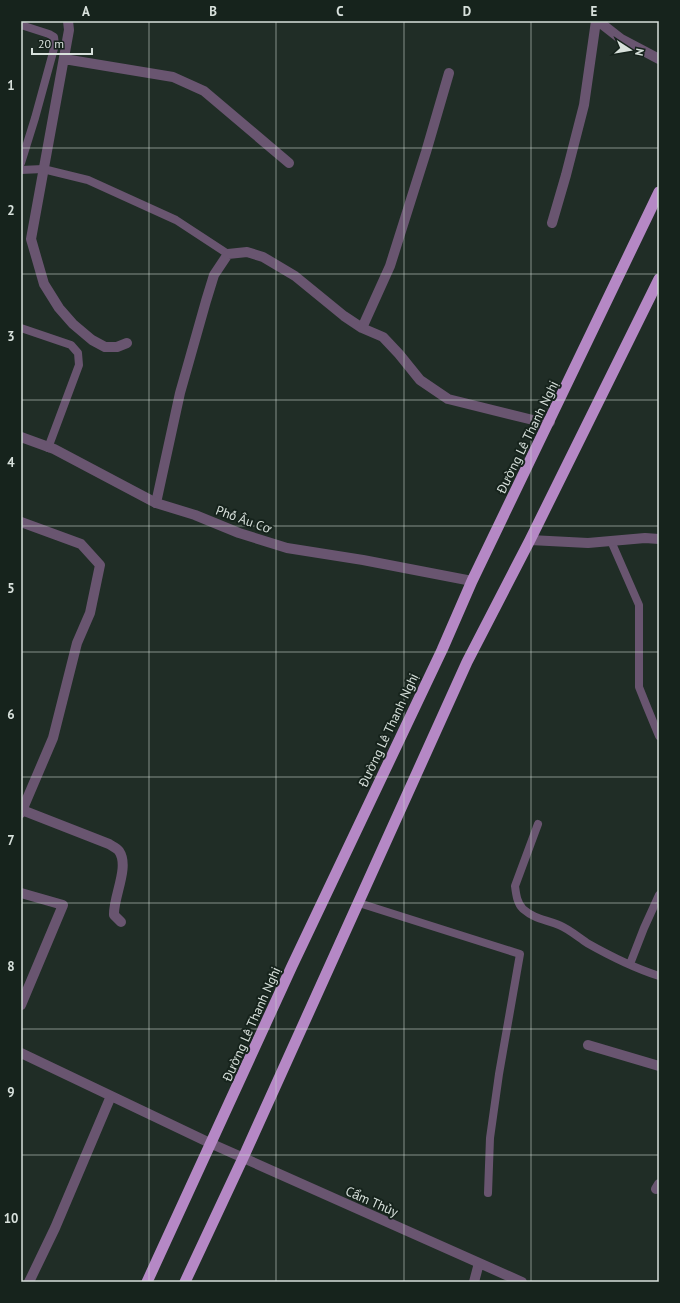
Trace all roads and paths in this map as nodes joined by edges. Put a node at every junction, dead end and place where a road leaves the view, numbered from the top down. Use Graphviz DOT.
graph roads {
  1 [pos="68,21"];
  2 [pos="597,21"];
  3 [pos="21,24"];
  4 [pos="64,59"];
  5 [pos="659,59"];
  6 [pos="449,73"];
  7 [pos="21,163"];
  8 [pos="289,163"];
  9 [pos="43,169"];
  10 [pos="21,170"];
  11 [pos="659,192"];
  12 [pos="552,222"];
  13 [pos="228,254"];
  14 [pos="659,279"];
  15 [pos="21,328"];
  16 [pos="362,328"];
  17 [pos="127,343"];
  18 [pos="550,422"];
  19 [pos="21,437"];
  20 [pos="48,448"];
  21 [pos="156,503"];
  22 [pos="21,522"];
  23 [pos="659,539"];
  24 [pos="530,540"];
  25 [pos="611,541"];
  26 [pos="472,581"];
  27 [pos="659,736"];
  28 [pos="22,812"];
  29 [pos="538,824"];
  30 [pos="21,893"];
  31 [pos="659,895"];
  32 [pos="359,903"];
  33 [pos="121,922"];
  34 [pos="630,964"];
  35 [pos="659,976"];
  36 [pos="21,1005"];
  37 [pos="588,1044"];
  38 [pos="21,1053"];
  39 [pos="659,1066"];
  40 [pos="111,1096"];
  41 [pos="212,1144"];
  42 [pos="244,1158"];
  43 [pos="488,1193"];
  44 [pos="479,1263"];
  45 [pos="29,1282"];
  46 [pos="148,1282"];
  47 [pos="185,1282"];
  48 [pos="474,1282"];
  49 [pos="522,1282"];
  1 -- 4 [label="street"];
  2 -- 5 [label="street"];
  2 -- 12 [label="street"];
  3 -- 7 [label="lane"];
  4 -- 8 [label="street"];
  4 -- 9 [label="street"];
  6 -- 16 [label="street"];
  9 -- 10 [label="lane"];
  9 -- 13 [label="lane"];
  9 -- 17 [label="street"];
  11 -- 18 [label="highway, Đường Lê Thanh Nghị"];
  13 -- 16 [label="street"];
  13 -- 21 [label="street"];
  14 -- 24 [label="highway"];
  15 -- 20 [label="lane"];
  16 -- 18 [label="street"];
  18 -- 26 [label="highway, Đường Lê Thanh Nghị"];
  19 -- 20 [label="street, Phố Âu Cơ"];
  20 -- 21 [label="street, Phố Âu Cơ"];
  21 -- 26 [label="street, Phố Âu Cơ"];
  22 -- 28 [label="street"];
  23 -- 25 [label="street"];
  24 -- 25 [label="street"];
  24 -- 32 [label="highway"];
  25 -- 27 [label="lane"];
  26 -- 41 [label="highway, Đường Lê Thanh Nghị"];
  28 -- 33 [label="street"];
  29 -- 34 [label="lane"];
  30 -- 36 [label="street"];
  31 -- 34 [label="lane"];
  32 -- 42 [label="highway"];
  32 -- 43 [label="lane"];
  34 -- 35 [label="lane"];
  37 -- 39 [label="street"];
  38 -- 40 [label="street, Cẩm Thủy"];
  40 -- 41 [label="street, Cẩm Thủy"];
  40 -- 45 [label="street"];
  41 -- 42 [label="street, Cẩm Thủy"];
  41 -- 46 [label="highway, Đường Lê Thanh Nghị"];
  42 -- 44 [label="street, Cẩm Thủy"];
  42 -- 47 [label="highway"];
  44 -- 48 [label="street"];
  44 -- 49 [label="street, Cẩm Thủy"];
}
